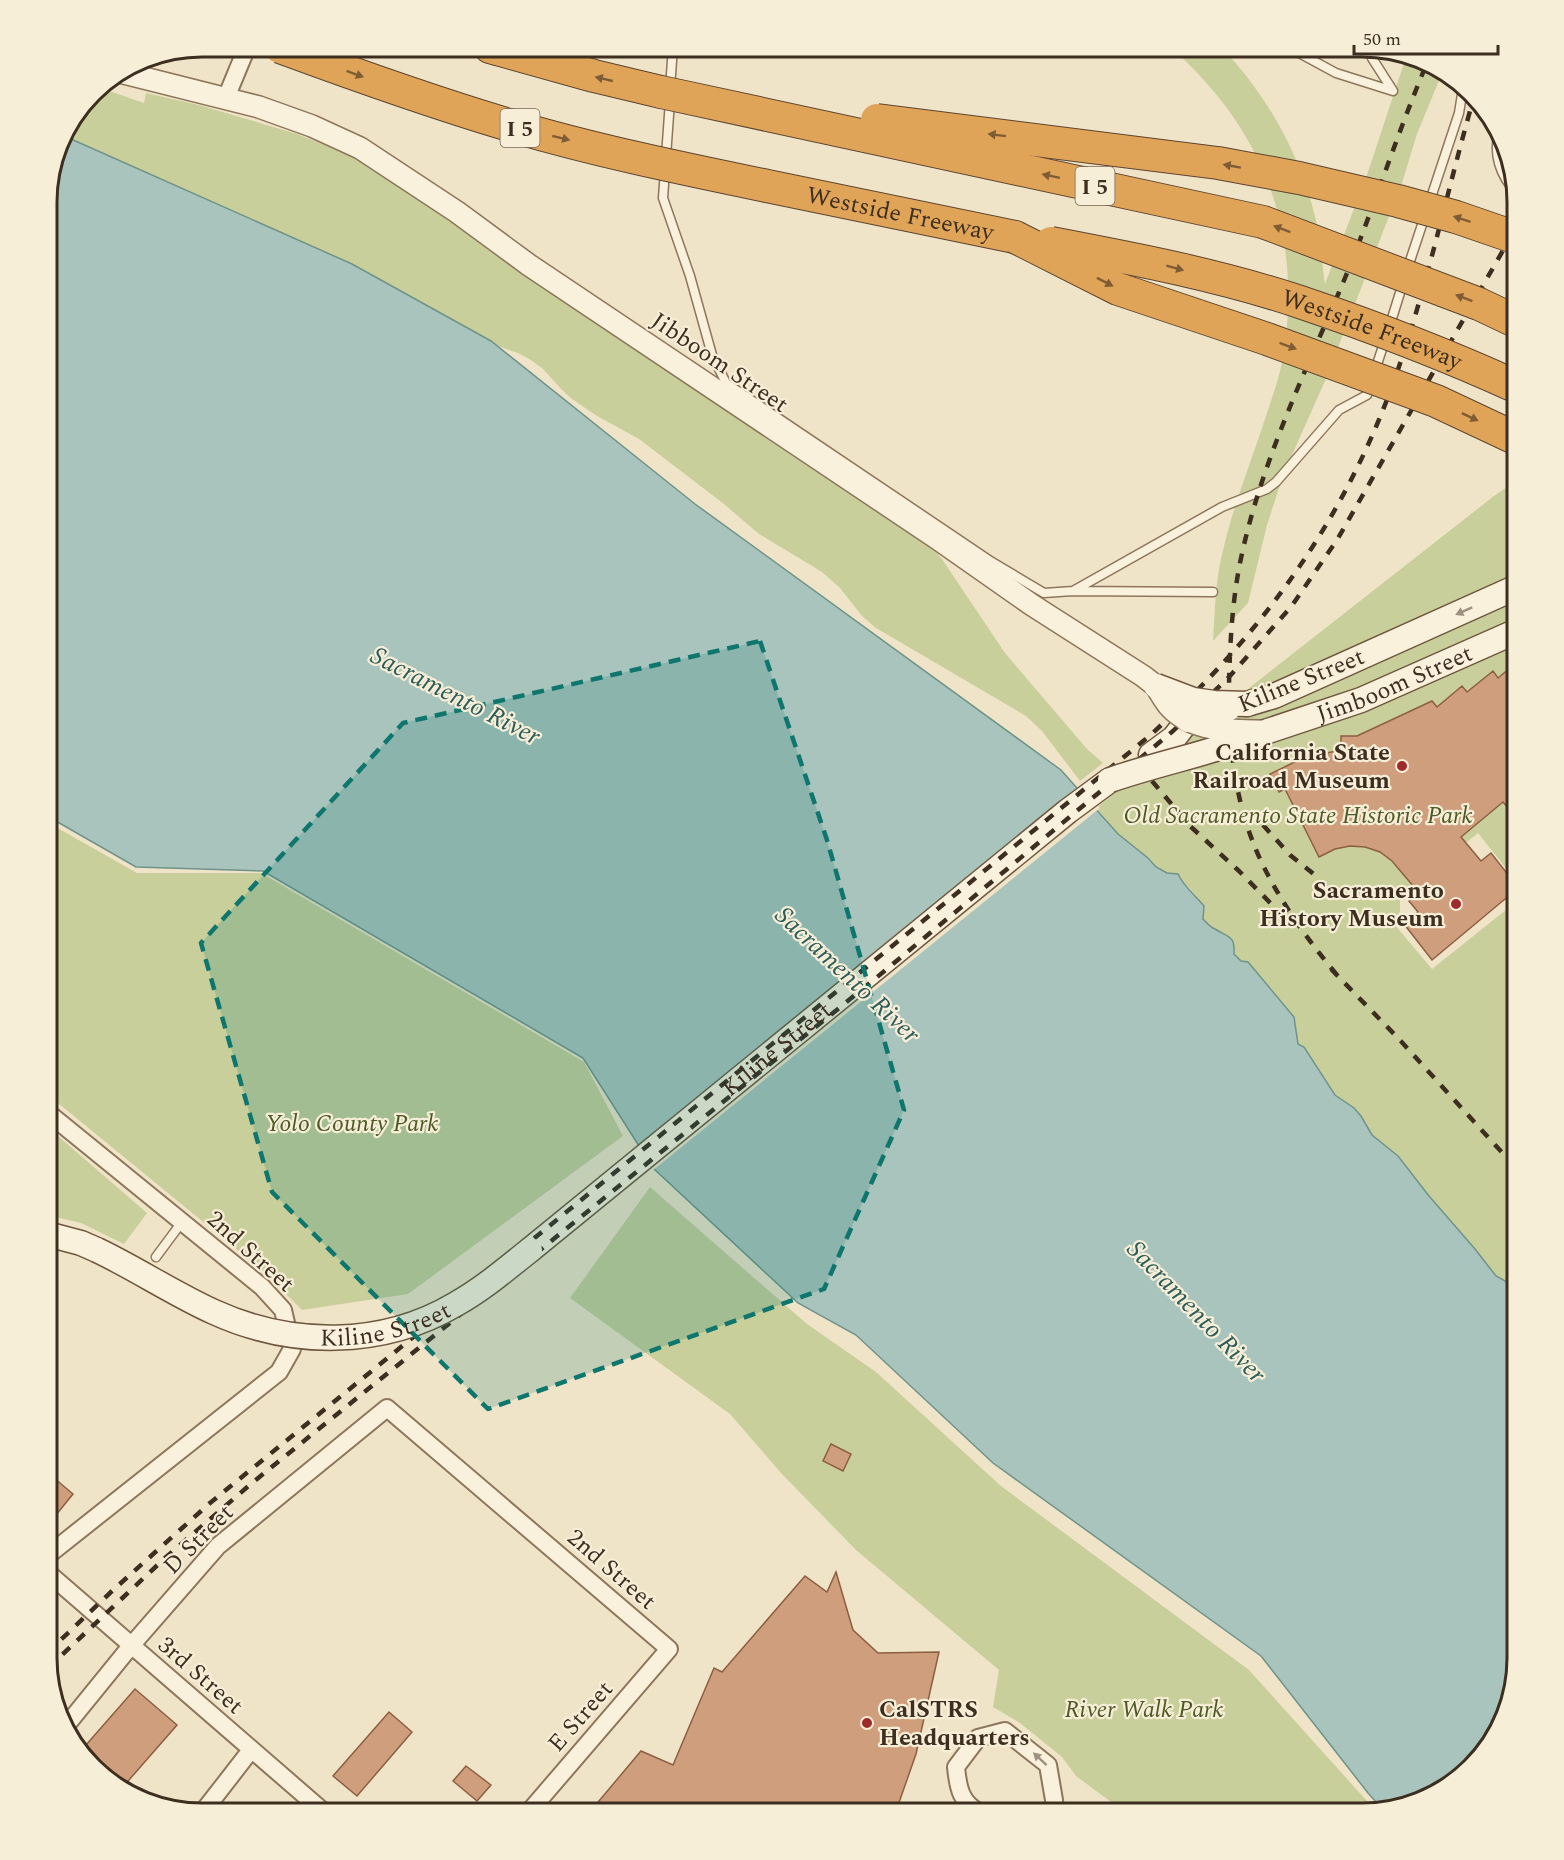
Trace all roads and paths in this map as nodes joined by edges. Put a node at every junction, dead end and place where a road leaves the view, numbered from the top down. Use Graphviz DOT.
graph roads {
  1 [pos="243,57"];
  2 [pos="309,57"];
  3 [pos="526,57"];
  4 [pos="672,57"];
  5 [pos="1306,57"];
  6 [pos="1372,58"];
  7 [pos="132,75"];
  8 [pos="661,92"];
  9 [pos="1462,96"];
  10 [pos="226,98"];
  11 [pos="1497,150"];
  12 [pos="1505,178"];
  13 [pos="1507,234"];
  14 [pos="1015,237"];
  15 [pos="1507,317"];
  16 [pos="1507,382"];
  17 [pos="1507,434"];
  18 [pos="1073,591"];
  19 [pos="1213,592"];
  20 [pos="1507,593"];
  21 [pos="1507,636"];
  22 [pos="1156,686"];
  23 [pos="1247,704"];
  24 [pos="1188,720"];
  25 [pos="1268,731"];
  26 [pos="1110,780"];
  27 [pos="57,1120"];
  28 [pos="182,1222"];
  29 [pos="57,1237"];
  30 [pos="156,1257"];
  31 [pos="387,1408"];
  32 [pos="57,1547"];
  33 [pos="57,1582"];
  34 [pos="130,1647"];
  35 [pos="669,1649"];
  36 [pos="71,1720"];
  37 [pos="251,1750"];
  38 [pos="210,1803"];
  39 [pos="312,1803"];
  40 [pos="537,1803"];
  41 [pos="967,1803"];
  42 [pos="1054,1803"];
  1 -- 10 [label="street"];
  2 -- 14 [label="highway, Westside Freeway / I 5, one-way, bridge"];
  8 -- 3 [label="highway, I 5, one-way"];
  4 -- 18 [label="lane"];
  5 -- 6 [label="lane"];
  7 -- 10 [label="street, Jibboom Street"];
  13 -- 8 [label="highway, one-way, bridge"];
  15 -- 8 [label="highway, I 5, one-way, bridge"];
  9 -- 18 [label="lane"];
  10 -- 22 [label="street, Jibboom Street"];
  11 -- 12 [label="lane"];
  14 -- 16 [label="highway, Westside Freeway / I 5, one-way, bridge"];
  14 -- 17 [label="highway, one-way, bridge"];
  18 -- 19 [label="lane"];
  20 -- 23 [label="main road, Kiline Street, one-way"];
  21 -- 25 [label="main road, Jimboom Street"];
  22 -- 23 [label="main road, bridge"];
  22 -- 24 [label="street, Jibboom Street, bridge"];
  23 -- 24 [label="main road, Kiline Street, bridge"];
  24 -- 25 [label="street, Jibboom Street, bridge"];
  24 -- 26 [label="main road, Kiline Street, bridge"];
  25 -- 26 [label="main road, Jimboom Street, bridge"];
  26 -- 29 [label="main road, Kiline Street, bridge"];
  27 -- 28 [label="street, 2nd Street"];
  28 -- 30 [label="lane"];
  28 -- 32 [label="street, 2nd Street"];
  31 -- 34 [label="street, D Street"];
  31 -- 35 [label="street, 2nd Street"];
  33 -- 34 [label="street, 3rd Street"];
  34 -- 36 [label="street, D Street"];
  34 -- 37 [label="street, 3rd Street"];
  35 -- 40 [label="street, E Street"];
  37 -- 38 [label="street"];
  37 -- 39 [label="street, 3rd Street"];
  42 -- 41 [label="street, one-way"];
}
